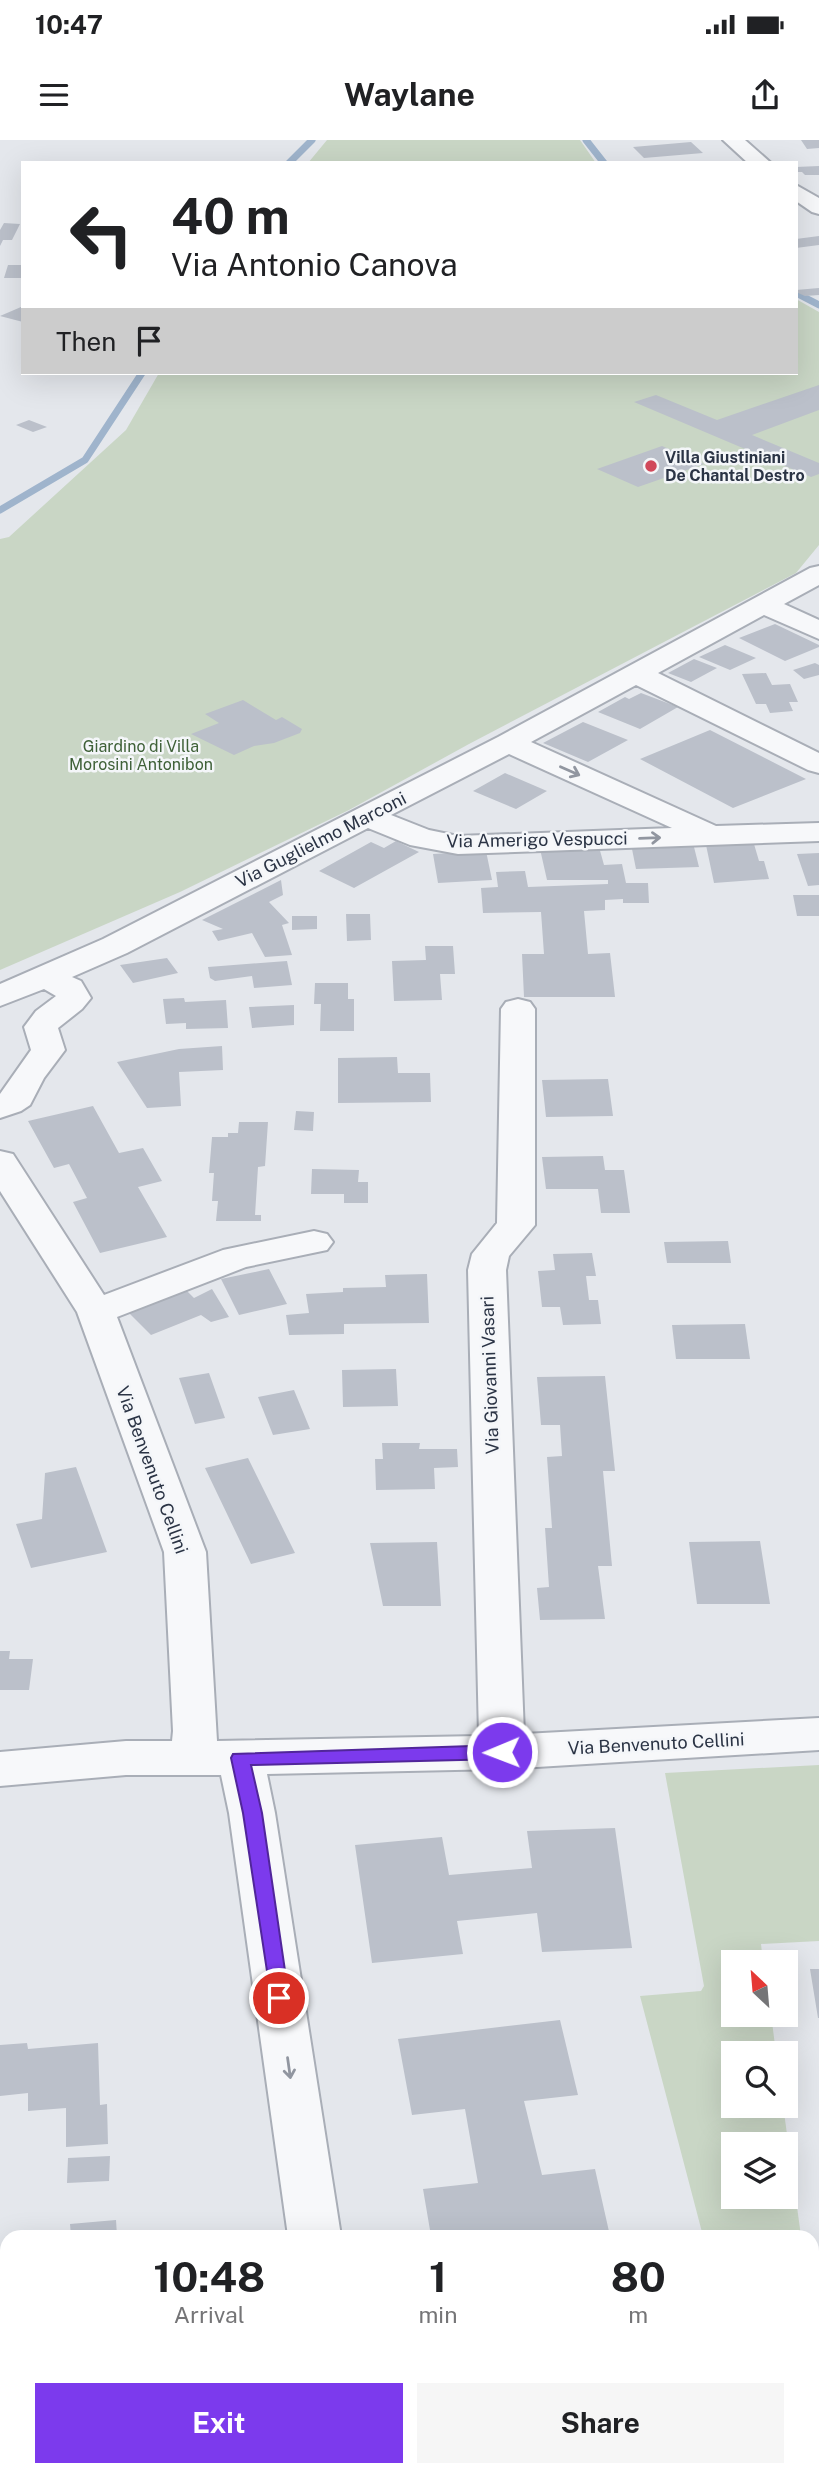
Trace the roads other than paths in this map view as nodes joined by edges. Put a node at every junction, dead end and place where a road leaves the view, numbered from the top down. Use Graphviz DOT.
graph roads {
  1 [pos="733,140"];
  2 [pos="759,161"];
  3 [pos="798,191"];
  4 [pos="819,191"];
  5 [pos="798,192"];
  6 [pos="819,208"];
  7 [pos="819,574"];
  8 [pos="765,605"];
  9 [pos="808,625"];
  10 [pos="637,674"];
  11 [pos="508,743"];
  12 [pos="819,764"];
  13 [pos="366,816"];
  14 [pos="819,832"];
  15 [pos="713,836"];
  16 [pos="44,977"];
  17 [pos="0,996"];
  18 [pos="518,1009"];
  19 [pos="0,1107"];
  20 [pos="0,1162"];
  21 [pos="314,1242"];
  22 [pos="96,1312"];
  23 [pos="819,1734"];
  24 [pos="502,1752"];
  25 [pos="192,1757"];
  26 [pos="240,1758"];
  27 [pos="0,1769"];
  28 [pos="313,2230"];
  1 -- 2 [label="street"];
  3 -- 4 [label="street"];
  5 -- 6 [label="street"];
  7 -- 8 [label="street, Via Guglielmo Marconi"];
  8 -- 9 [label="street"];
  8 -- 10 [label="street, Via Guglielmo Marconi"];
  10 -- 11 [label="street, Via Guglielmo Marconi"];
  10 -- 12 [label="street"];
  11 -- 13 [label="street, Via Guglielmo Marconi"];
  11 -- 15 [label="street, Via Amerigo Vespucci, one-way"];
  13 -- 15 [label="street, Via Amerigo Vespucci, one-way"];
  13 -- 16 [label="street, Via Guglielmo Marconi"];
  14 -- 15 [label="street, Via Amerigo Vespucci"];
  16 -- 17 [label="street, Via Guglielmo Marconi"];
  16 -- 19 [label="street"];
  18 -- 24 [label="street, Via Giovanni Vasari"];
  20 -- 22 [label="street, Via Benvenuto Cellini"];
  21 -- 22 [label="street"];
  22 -- 25 [label="street, Via Benvenuto Cellini"];
  23 -- 24 [label="street, Via Benvenuto Cellini"];
  24 -- 26 [label="street, Via Benvenuto Cellini"];
  25 -- 26 [label="street, Via Benvenuto Cellini"];
  25 -- 27 [label="street, Via Benvenuto Cellini"];
  26 -- 28 [label="street, one-way"];
}
